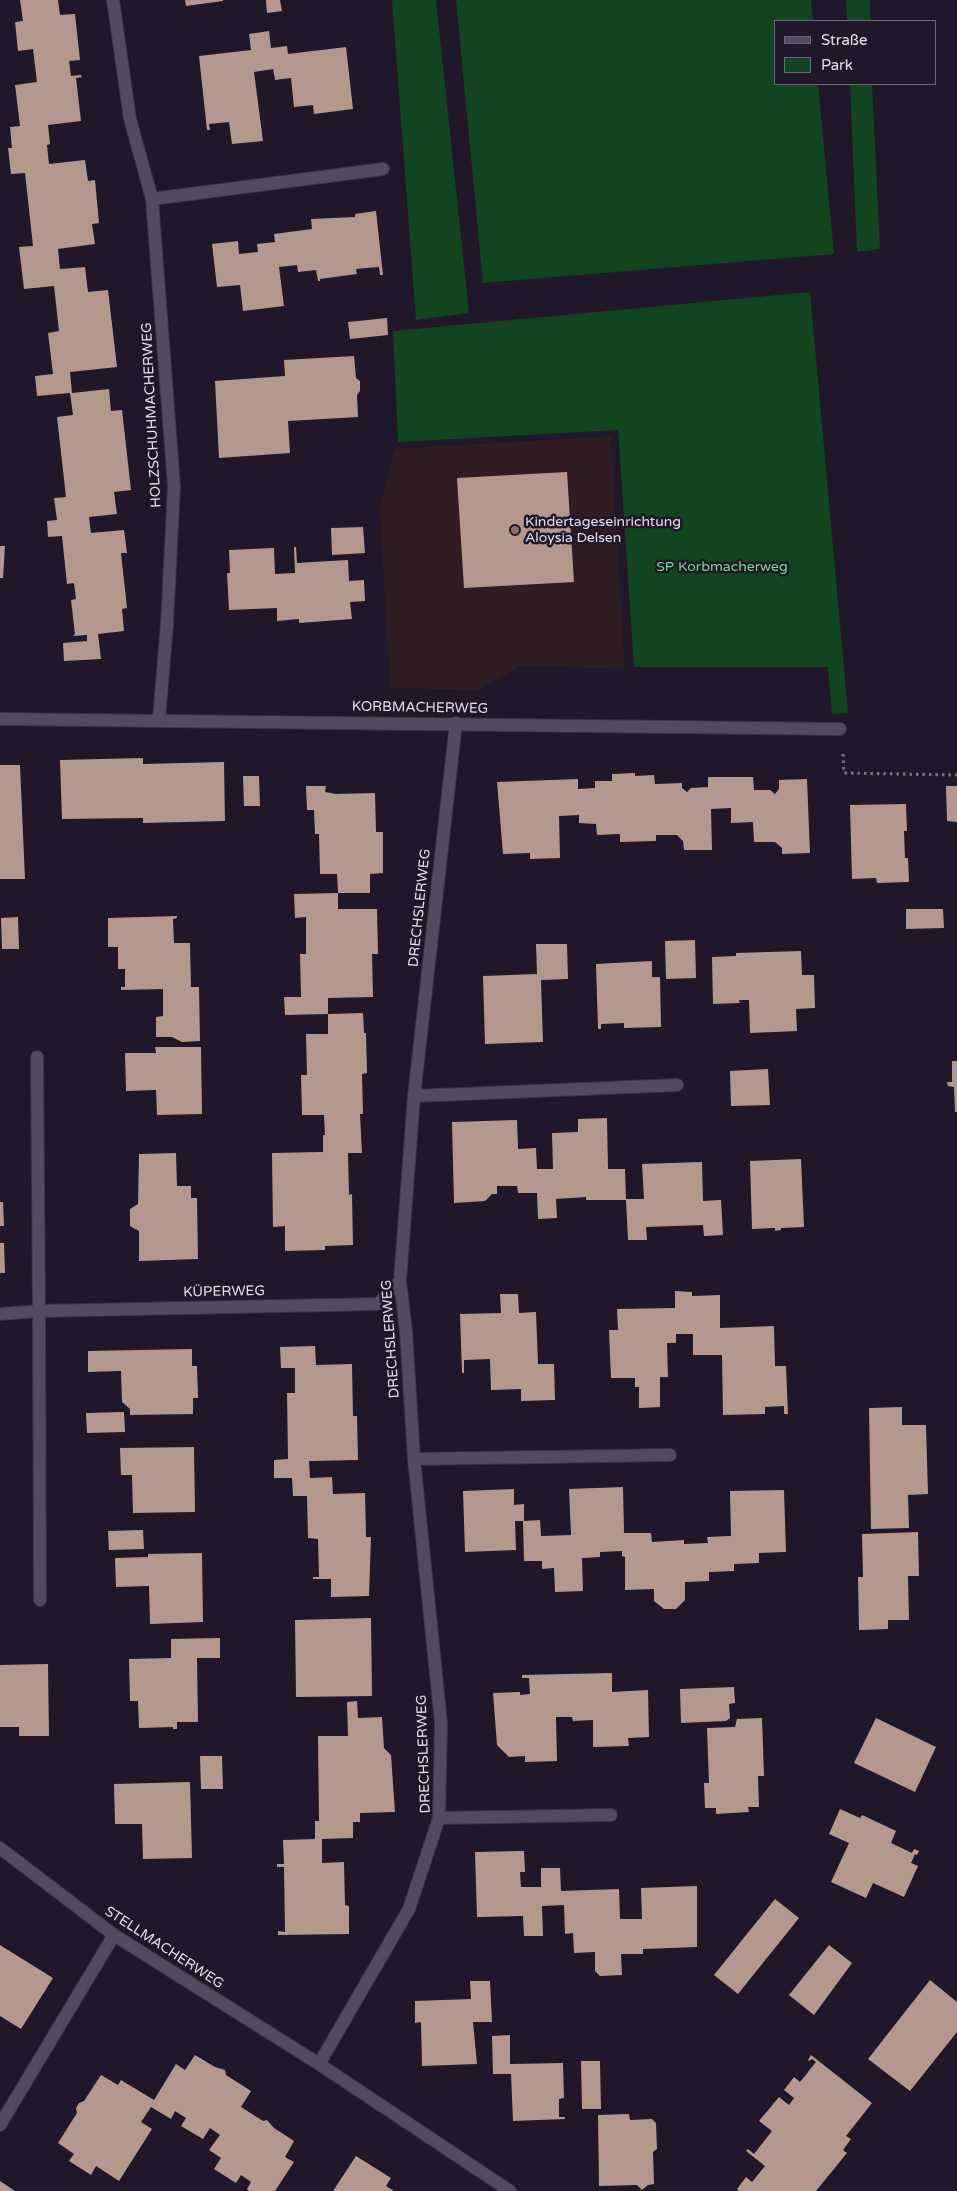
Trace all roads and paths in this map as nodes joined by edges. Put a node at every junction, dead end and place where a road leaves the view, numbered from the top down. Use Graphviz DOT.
graph roads {
  1 [pos="113,0"];
  2 [pos="383,169"];
  3 [pos="152,199"];
  4 [pos="0,718"];
  5 [pos="160,719"];
  6 [pos="456,723"];
  7 [pos="840,729"];
  8 [pos="957,775"];
  9 [pos="38,1057"];
  10 [pos="677,1085"];
  11 [pos="414,1096"];
  12 [pos="400,1282"];
  13 [pos="38,1310"];
  14 [pos="0,1314"];
  15 [pos="670,1455"];
  16 [pos="414,1459"];
  17 [pos="40,1600"];
  18 [pos="611,1815"];
  19 [pos="440,1818"];
  20 [pos="0,1848"];
  21 [pos="114,1935"];
  22 [pos="319,2064"];
  23 [pos="0,2125"];
  24 [pos="510,2191"];
  1 -- 3 [label="street, HOLZSCHUHMACHERWEG"];
  2 -- 3 [label="street"];
  3 -- 5 [label="street, HOLZSCHUHMACHERWEG"];
  4 -- 5 [label="street, KORBMACHERWEG"];
  5 -- 6 [label="street, KORBMACHERWEG"];
  6 -- 7 [label="street, KORBMACHERWEG"];
  6 -- 11 [label="street, DRECHSLERWEG"];
  7 -- 8 [label="path"];
  9 -- 13 [label="street"];
  10 -- 11 [label="street"];
  11 -- 12 [label="street, DRECHSLERWEG"];
  12 -- 13 [label="street, KÜPERWEG"];
  12 -- 16 [label="street, DRECHSLERWEG"];
  13 -- 14 [label="street, KÜPERWEG"];
  13 -- 17 [label="street"];
  15 -- 16 [label="street"];
  16 -- 19 [label="street, DRECHSLERWEG"];
  18 -- 19 [label="street, DRECHSLERWEG"];
  19 -- 22 [label="street"];
  20 -- 21 [label="street, STELLMACHERWEG"];
  21 -- 22 [label="street, STELLMACHERWEG"];
  21 -- 23 [label="street"];
  22 -- 24 [label="street, STELLMACHERWEG"];
}
